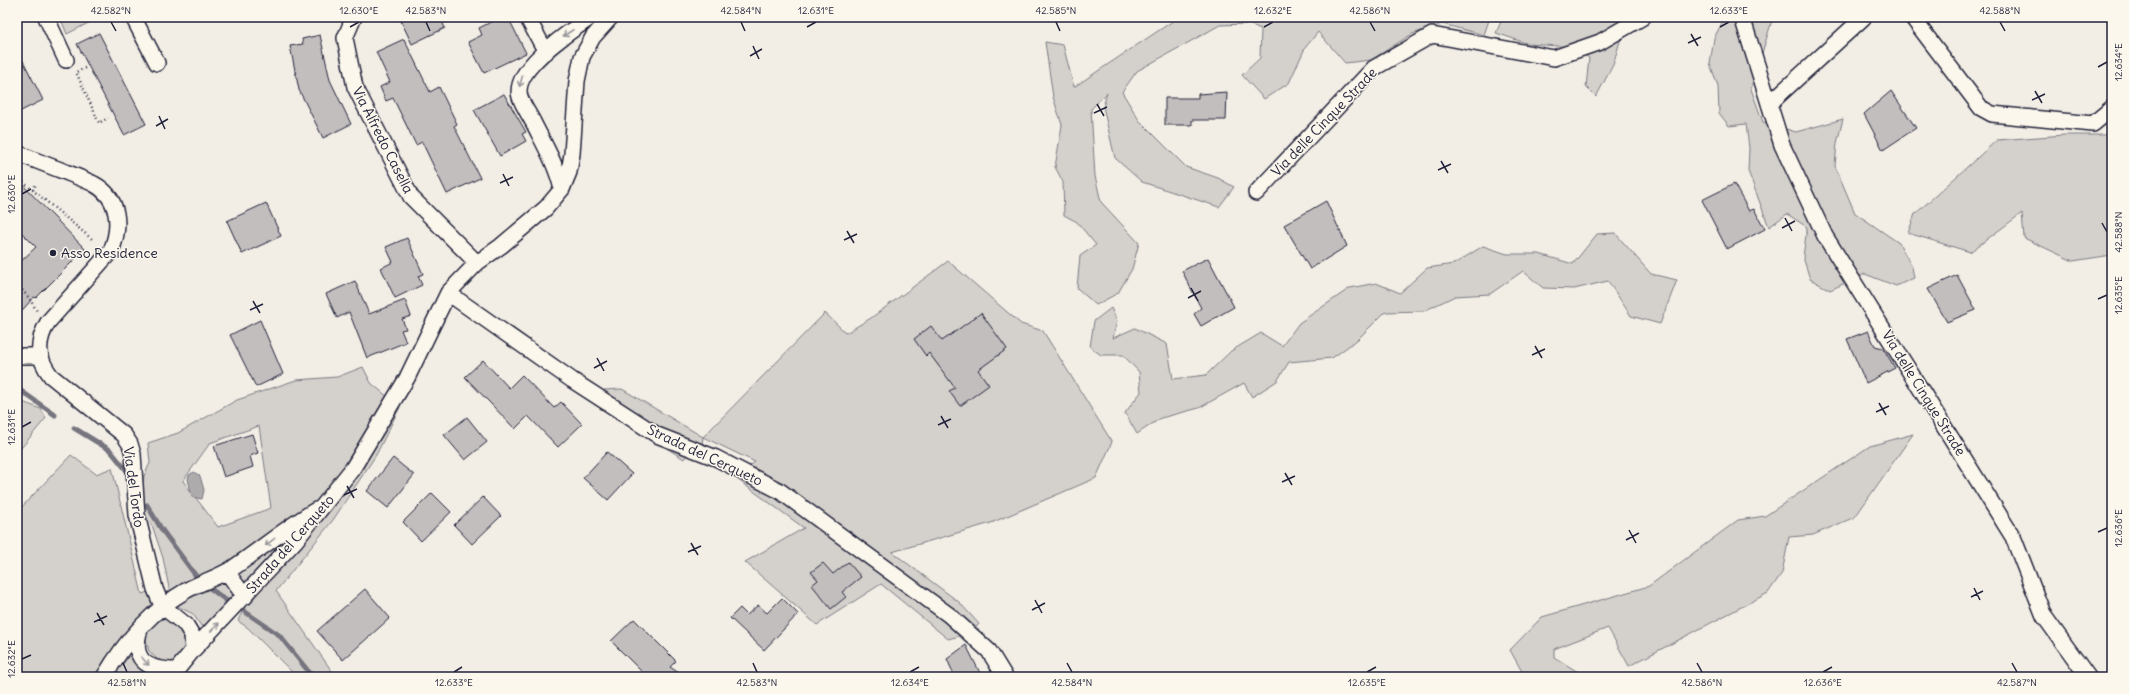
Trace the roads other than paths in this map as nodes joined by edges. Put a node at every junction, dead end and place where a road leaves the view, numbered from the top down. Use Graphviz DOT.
graph roads {
  1 [pos="46,17"];
  2 [pos="133,17"];
  3 [pos="354,17"];
  4 [pos="528,17"];
  5 [pos="591,17"];
  6 [pos="597,17"];
  7 [pos="611,17"];
  8 [pos="1643,17"];
  9 [pos="1742,17"];
  10 [pos="1864,17"];
  11 [pos="1912,17"];
  12 [pos="593,37"];
  13 [pos="546,52"];
  14 [pos="66,60"];
  15 [pos="157,62"];
  16 [pos="1769,104"];
  17 [pos="2112,108"];
  18 [pos="17,153"];
  19 [pos="562,189"];
  20 [pos="1256,193"];
  21 [pos="477,263"];
  22 [pos="448,293"];
  23 [pos="17,356"];
  24 [pos="39,356"];
  25 [pos="325,505"];
  26 [pos="227,572"];
  27 [pos="245,597"];
  28 [pos="162,606"];
  29 [pos="140,629"];
  30 [pos="193,650"];
  31 [pos="174,673"];
  32 [pos="104,677"];
  33 [pos="1005,677"];
  34 [pos="2088,677"];
  1 -- 14 [label="street"];
  2 -- 15 [label="street"];
  3 -- 21 [label="street, Via Alfredo Casella"];
  4 -- 13 [label="street"];
  5 -- 13 [label="street, one-way"];
  6 -- 12 [label="street, Strada del Cerqueto"];
  7 -- 12 [label="street, Strada del Cerqueto"];
  8 -- 20 [label="street, Via delle Cinque Strade"];
  9 -- 16 [label="street, Via delle Cinque Strade"];
  10 -- 16 [label="street"];
  11 -- 17 [label="street"];
  12 -- 19 [label="street, Strada del Cerqueto"];
  13 -- 19 [label="street, one-way"];
  16 -- 34 [label="street, Via delle Cinque Strade"];
  18 -- 24 [label="street"];
  19 -- 21 [label="street, Strada del Cerqueto"];
  21 -- 22 [label="street, Strada del Cerqueto"];
  22 -- 25 [label="street, Strada del Cerqueto"];
  22 -- 33 [label="street, Strada del Cerqueto"];
  23 -- 24 [label="street"];
  24 -- 28 [label="street, Via del Tordo"];
  25 -- 26 [label="street, one-way"];
  25 -- 27 [label="street, Strada del Cerqueto"];
  26 -- 27 [label="street"];
  26 -- 28 [label="street"];
  30 -- 27 [label="street, Strada del Cerqueto, one-way"];
  28 -- 29 [label="street"];
  28 -- 30 [label="street"];
  29 -- 31 [label="street, one-way"];
  29 -- 32 [label="street"];
  30 -- 31 [label="street, Strada del Cerqueto"];
}
